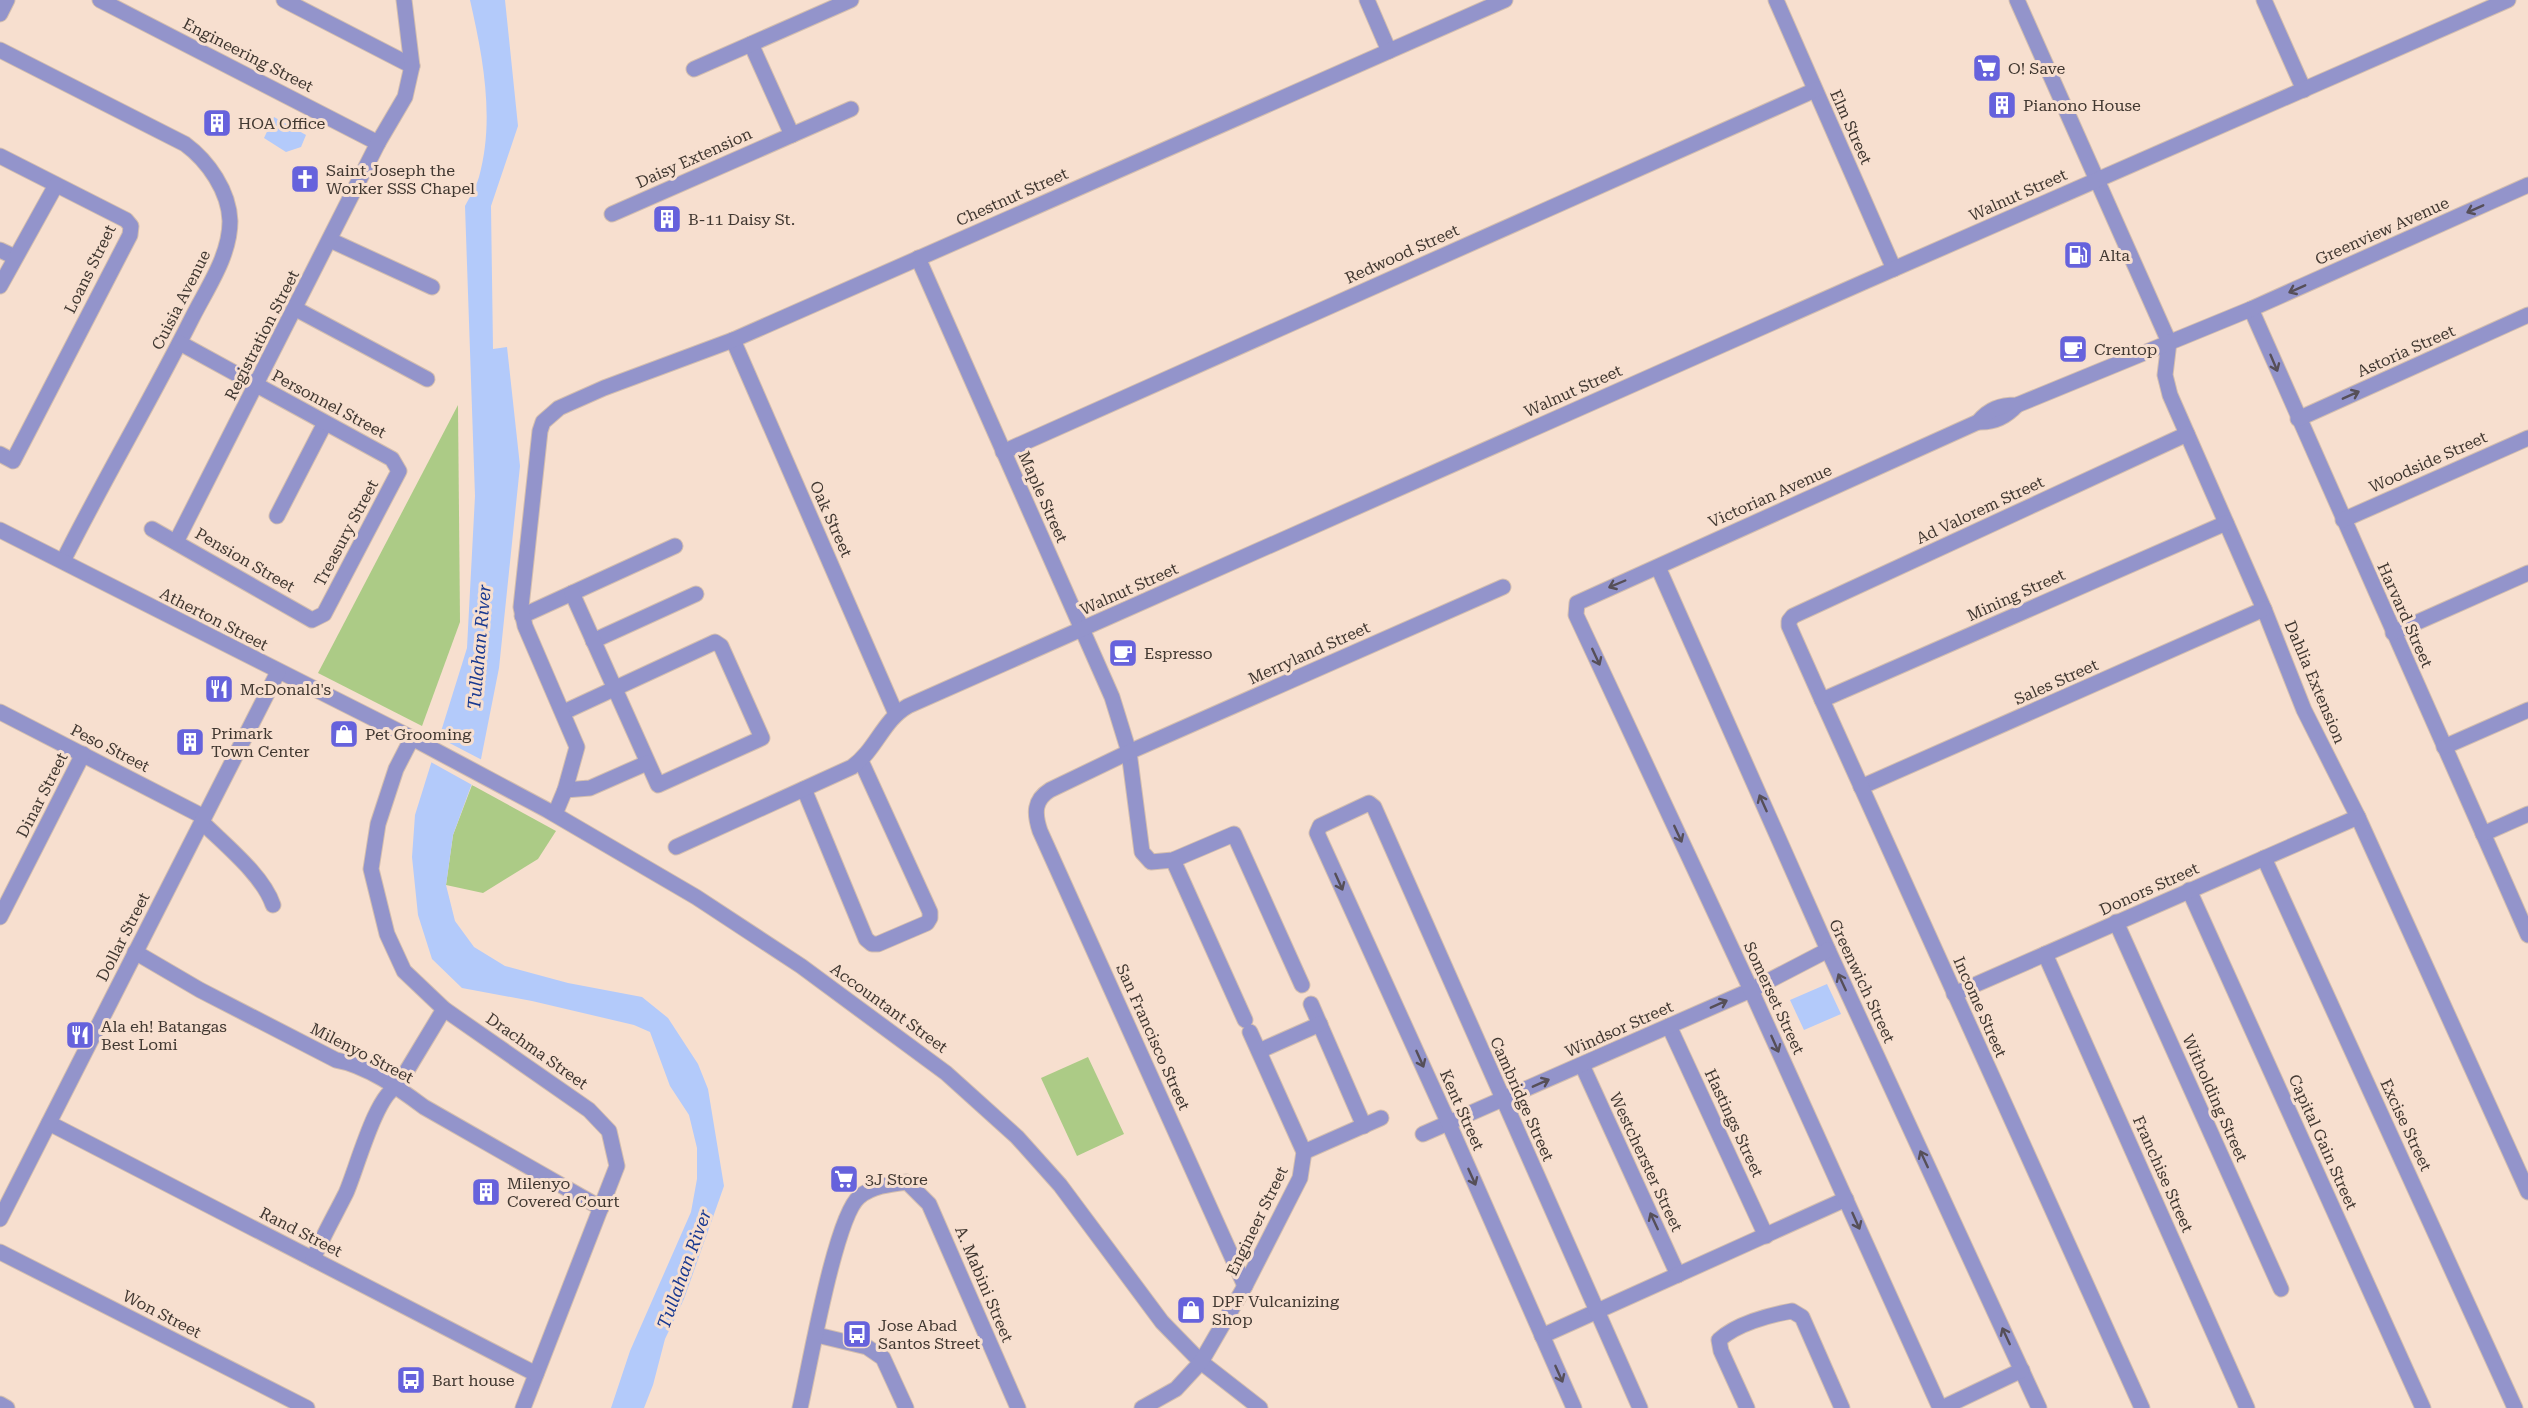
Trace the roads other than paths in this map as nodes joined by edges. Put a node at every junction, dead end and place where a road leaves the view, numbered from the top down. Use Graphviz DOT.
graph roads {
  1 [pos="7,0"];
  2 [pos="100,0"];
  3 [pos="284,0"];
  4 [pos="405,0"];
  5 [pos="851,0"];
  6 [pos="1366,0"];
  7 [pos="1505,0"];
  8 [pos="1776,0"];
  9 [pos="2017,0"];
  10 [pos="2264,0"];
  11 [pos="2508,0"];
  12 [pos="0,14"];
  13 [pos="752,44"];
  14 [pos="0,50"];
  15 [pos="1389,51"];
  16 [pos="412,66"];
  17 [pos="694,69"];
  18 [pos="1815,90"];
  19 [pos="2304,90"];
  20 [pos="851,109"];
  21 [pos="792,135"];
  22 [pos="378,143"];
  23 [pos="0,156"];
  24 [pos="2097,180"];
  25 [pos="56,185"];
  26 [pos="2528,185"];
  27 [pos="612,214"];
  28 [pos="330,240"];
  29 [pos="0,250"];
  30 [pos="15,257"];
  31 [pos="918,258"];
  32 [pos="1894,269"];
  33 [pos="0,286"];
  34 [pos="432,287"];
  35 [pos="296,309"];
  36 [pos="2251,309"];
  37 [pos="2528,315"];
  38 [pos="733,340"];
  39 [pos="2169,342"];
  40 [pos="180,343"];
  41 [pos="427,379"];
  42 [pos="256,386"];
  43 [pos="2298,419"];
  44 [pos="325,423"];
  45 [pos="2187,434"];
  46 [pos="2528,438"];
  47 [pos="1003,452"];
  48 [pos="6,457"];
  49 [pos="397,463"];
  50 [pos="277,516"];
  51 [pos="2343,520"];
  52 [pos="2226,523"];
  53 [pos="152,529"];
  54 [pos="0,530"];
  55 [pos="176,542"];
  56 [pos="675,546"];
  57 [pos="63,561"];
  58 [pos="1658,567"];
  59 [pos="2528,573"];
  60 [pos="1503,587"];
  61 [pos="572,593"];
  62 [pos="696,594"];
  63 [pos="1577,603"];
  64 [pos="2264,609"];
  65 [pos="522,616"];
  66 [pos="320,618"];
  67 [pos="1789,621"];
  68 [pos="1082,630"];
  69 [pos="2393,633"];
  70 [pos="593,640"];
  71 [pos="278,672"];
  72 [pos="615,688"];
  73 [pos="1822,700"];
  74 [pos="2528,710"];
  75 [pos="0,712"];
  76 [pos="564,712"];
  77 [pos="896,714"];
  78 [pos="416,740"];
  79 [pos="2444,747"];
  80 [pos="1129,752"];
  81 [pos="83,754"];
  82 [pos="861,761"];
  83 [pos="647,763"];
  84 [pos="1861,787"];
  85 [pos="804,789"];
  86 [pos="565,790"];
  87 [pos="1038,801"];
  88 [pos="555,814"];
  89 [pos="2528,814"];
  90 [pos="2358,817"];
  91 [pos="203,820"];
  92 [pos="1317,828"];
  93 [pos="2483,834"];
  94 [pos="676,847"];
  95 [pos="2264,858"];
  96 [pos="1173,860"];
  97 [pos="2189,890"];
  98 [pos="273,905"];
  99 [pos="0,917"];
  100 [pos="2116,922"];
  101 [pos="2528,936"];
  102 [pos="1828,950"];
  103 [pos="135,952"];
  104 [pos="2045,954"];
  105 [pos="1302,985"];
  106 [pos="1751,990"];
  107 [pos="1954,993"];
  108 [pos="1311,1004"];
  109 [pos="444,1009"];
  110 [pos="1320,1024"];
  111 [pos="1669,1026"];
  112 [pos="1259,1051"];
  113 [pos="1582,1065"];
  114 [pos="397,1087"];
  115 [pos="1502,1100"];
  116 [pos="1381,1118"];
  117 [pos="48,1123"];
  118 [pos="1449,1123"];
  119 [pos="1364,1126"];
  120 [pos="1423,1134"];
  121 [pos="1304,1152"];
  122 [pos="2528,1192"];
  123 [pos="1846,1199"];
  124 [pos="601,1208"];
  125 [pos="0,1219"];
  126 [pos="1766,1236"];
  127 [pos="0,1252"];
  128 [pos="313,1259"];
  129 [pos="1678,1275"];
  130 [pos="1245,1286"];
  131 [pos="2281,1289"];
  132 [pos="1597,1311"];
  133 [pos="817,1335"];
  134 [pos="1542,1335"];
  135 [pos="1201,1362"];
  136 [pos="2022,1370"];
  137 [pos="536,1374"];
  138 [pos="0,1404"];
  139 [pos="1148,1407"];
  140 [pos="7,1408"];
  141 [pos="307,1408"];
  142 [pos="523,1408"];
  143 [pos="800,1408"];
  144 [pos="906,1408"];
  145 [pos="1018,1408"];
  146 [pos="1260,1408"];
  147 [pos="1574,1408"];
  148 [pos="1640,1408"];
  149 [pos="1747,1408"];
  150 [pos="1842,1408"];
  151 [pos="1941,1408"];
  152 [pos="2038,1408"];
  153 [pos="2142,1408"];
  154 [pos="2247,1408"];
  155 [pos="2423,1408"];
  156 [pos="2515,1408"];
  1 -- 12 [label="street"];
  2 -- 22 [label="street, Engineering Street"];
  3 -- 16 [label="street"];
  4 -- 16 [label="street, Registration Street"];
  5 -- 13 [label="street"];
  6 -- 15 [label="street"];
  7 -- 15 [label="street, Chestnut Street"];
  8 -- 18 [label="street, Elm Street"];
  9 -- 24 [label="street"];
  10 -- 19 [label="street"];
  11 -- 19 [label="street, Walnut Street"];
  13 -- 17 [label="street"];
  13 -- 21 [label="street"];
  14 -- 40 [label="street, Cuisia Avenue"];
  15 -- 31 [label="street, Chestnut Street"];
  16 -- 22 [label="street, Registration Street"];
  18 -- 32 [label="street, Elm Street"];
  18 -- 47 [label="street, Redwood Street"];
  19 -- 24 [label="street, Walnut Street"];
  20 -- 21 [label="street, Daisy Extension"];
  21 -- 27 [label="street, Daisy Extension"];
  22 -- 28 [label="street, Registration Street"];
  23 -- 25 [label="street, Loans Street"];
  24 -- 32 [label="street, Walnut Street"];
  24 -- 39 [label="street"];
  25 -- 30 [label="street"];
  25 -- 48 [label="street, Loans Street"];
  26 -- 36 [label="street, Greenview Avenue, one-way"];
  28 -- 34 [label="street"];
  28 -- 35 [label="street, Registration Street"];
  29 -- 30 [label="street"];
  30 -- 33 [label="street"];
  31 -- 38 [label="street, Chestnut Street"];
  31 -- 47 [label="street, Maple Street"];
  32 -- 68 [label="street, Walnut Street"];
  35 -- 41 [label="street"];
  35 -- 42 [label="street, Registration Street"];
  36 -- 39 [label="street, Victorian Avenue"];
  36 -- 43 [label="street, Harvard Street, one-way"];
  43 -- 37 [label="street, Astoria Street, one-way"];
  38 -- 65 [label="street, Chestnut Street"];
  38 -- 77 [label="street, Oak Street"];
  39 -- 45 [label="street, Dahlia Extension"];
  39 -- 58 [label="street, Victorian Avenue"];
  40 -- 42 [label="street, Personnel Street"];
  40 -- 57 [label="street, Cuisia Avenue"];
  42 -- 44 [label="street, Personnel Street"];
  42 -- 55 [label="street, Registration Street"];
  43 -- 51 [label="street, Harvard Street"];
  44 -- 49 [label="street, Personnel Street"];
  44 -- 50 [label="street"];
  45 -- 52 [label="street, Dahlia Extension"];
  45 -- 67 [label="street, Ad Valorem Street"];
  46 -- 51 [label="street, Woodside Street"];
  47 -- 68 [label="street, Maple Street"];
  49 -- 66 [label="street, Treasury Street"];
  51 -- 69 [label="street, Harvard Street"];
  52 -- 64 [label="street, Dahlia Extension"];
  52 -- 73 [label="street, Mining Street"];
  53 -- 55 [label="street, Pension Street"];
  54 -- 57 [label="street, Atherton Street"];
  55 -- 66 [label="street, Pension Street"];
  56 -- 61 [label="street"];
  57 -- 71 [label="street, Atherton Street"];
  58 -- 63 [label="street, Victorian Avenue, one-way"];
  102 -- 58 [label="street, Greenwich Street, one-way"];
  59 -- 69 [label="street"];
  60 -- 80 [label="street, Merryland Street"];
  61 -- 65 [label="street"];
  61 -- 70 [label="street"];
  62 -- 70 [label="street"];
  63 -- 106 [label="street, Somerset Street, one-way"];
  64 -- 84 [label="street, Sales Street"];
  64 -- 90 [label="street, Dahlia Extension"];
  65 -- 76 [label="street"];
  67 -- 73 [label="street, Income Street"];
  68 -- 77 [label="street, Walnut Street"];
  68 -- 80 [label="street, Maple Street"];
  69 -- 79 [label="street, Harvard Street"];
  70 -- 72 [label="street"];
  71 -- 78 [label="street, Atherton Street"];
  71 -- 91 [label="street, Dollar Street"];
  72 -- 76 [label="street"];
  72 -- 83 [label="street"];
  72 -- 83 [label="street"];
  73 -- 84 [label="street, Income Street"];
  74 -- 79 [label="street"];
  75 -- 81 [label="street, Peso Street"];
  76 -- 86 [label="street"];
  77 -- 82 [label="street, Walnut Street"];
  78 -- 88 [label="street, Accountant Street"];
  78 -- 109 [label="street, Drachma Street"];
  79 -- 93 [label="street, Harvard Street"];
  80 -- 87 [label="street, Merryland Street"];
  80 -- 96 [label="street, Maple Street"];
  81 -- 91 [label="street, Peso Street"];
  81 -- 99 [label="street, Dinar Street"];
  82 -- 85 [label="street, Walnut Street"];
  82 -- 85 [label="street"];
  83 -- 86 [label="street"];
  84 -- 107 [label="street, Income Street"];
  85 -- 94 [label="street, Walnut Street"];
  86 -- 88 [label="street"];
  87 -- 130 [label="street, San Francisco Street"];
  88 -- 135 [label="street, Accountant Street"];
  89 -- 93 [label="street"];
  90 -- 95 [label="street, Donors Street"];
  90 -- 122 [label="street, Dahlia Extension"];
  91 -- 98 [label="street, Peso Street"];
  91 -- 103 [label="street, Dollar Street"];
  92 -- 115 [label="street, Cambridge Street"];
  92 -- 118 [label="street, Kent Street, one-way"];
  93 -- 101 [label="street, Harvard Street"];
  95 -- 97 [label="street, Donors Street"];
  95 -- 156 [label="street, Excise Street"];
  96 -- 105 [label="street"];
  96 -- 112 [label="street"];
  97 -- 100 [label="street, Donors Street"];
  97 -- 155 [label="street, Capital Gain Street"];
  100 -- 104 [label="street, Donors Street"];
  100 -- 131 [label="street, Witholding Street"];
  102 -- 106 [label="street, Windsor Street"];
  136 -- 102 [label="street, Greenwich Street, one-way"];
  103 -- 114 [label="street, Milenyo Street"];
  103 -- 117 [label="street, Dollar Street"];
  104 -- 107 [label="street, Donors Street"];
  104 -- 154 [label="street, Franchise Street"];
  111 -- 106 [label="street, Windsor Street, one-way"];
  106 -- 123 [label="street, Somerset Street, one-way"];
  107 -- 153 [label="street, Income Street"];
  108 -- 110 [label="street"];
  109 -- 114 [label="street"];
  109 -- 124 [label="street, Drachma Street"];
  110 -- 112 [label="street"];
  110 -- 119 [label="street"];
  111 -- 113 [label="street, Windsor Street"];
  111 -- 126 [label="street, Hastings Street"];
  112 -- 121 [label="street"];
  115 -- 113 [label="street, Windsor Street, one-way"];
  129 -- 113 [label="street, Westcherster Street, one-way"];
  114 -- 124 [label="street, Milenyo Street"];
  114 -- 128 [label="street"];
  115 -- 118 [label="street, Windsor Street"];
  115 -- 132 [label="street, Cambridge Street"];
  116 -- 119 [label="street"];
  117 -- 125 [label="street, Dollar Street"];
  117 -- 128 [label="street, Rand Street"];
  118 -- 120 [label="street, Windsor Street"];
  118 -- 134 [label="street, Kent Street, one-way"];
  119 -- 121 [label="street"];
  121 -- 130 [label="street, Engineer Street"];
  123 -- 126 [label="street"];
  123 -- 151 [label="street, Somerset Street, one-way"];
  124 -- 137 [label="street, Drachma Street"];
  126 -- 129 [label="street"];
  127 -- 141 [label="street, Won Street"];
  128 -- 137 [label="street, Rand Street"];
  129 -- 132 [label="street"];
  130 -- 135 [label="street, Engineer Street"];
  132 -- 134 [label="street"];
  132 -- 148 [label="street, Cambridge Street"];
  133 -- 143 [label="street"];
  133 -- 144 [label="street"];
  133 -- 145 [label="street, A. Mabini Street"];
  134 -- 147 [label="street, Kent Street, one-way"];
  135 -- 139 [label="street, Engineer Street"];
  135 -- 146 [label="street, Accountant Street"];
  136 -- 151 [label="street"];
  136 -- 152 [label="street, Greenwich Street"];
  137 -- 142 [label="street, Drachma Street"];
  138 -- 140 [label="street"];
  149 -- 150 [label="street"];
}
